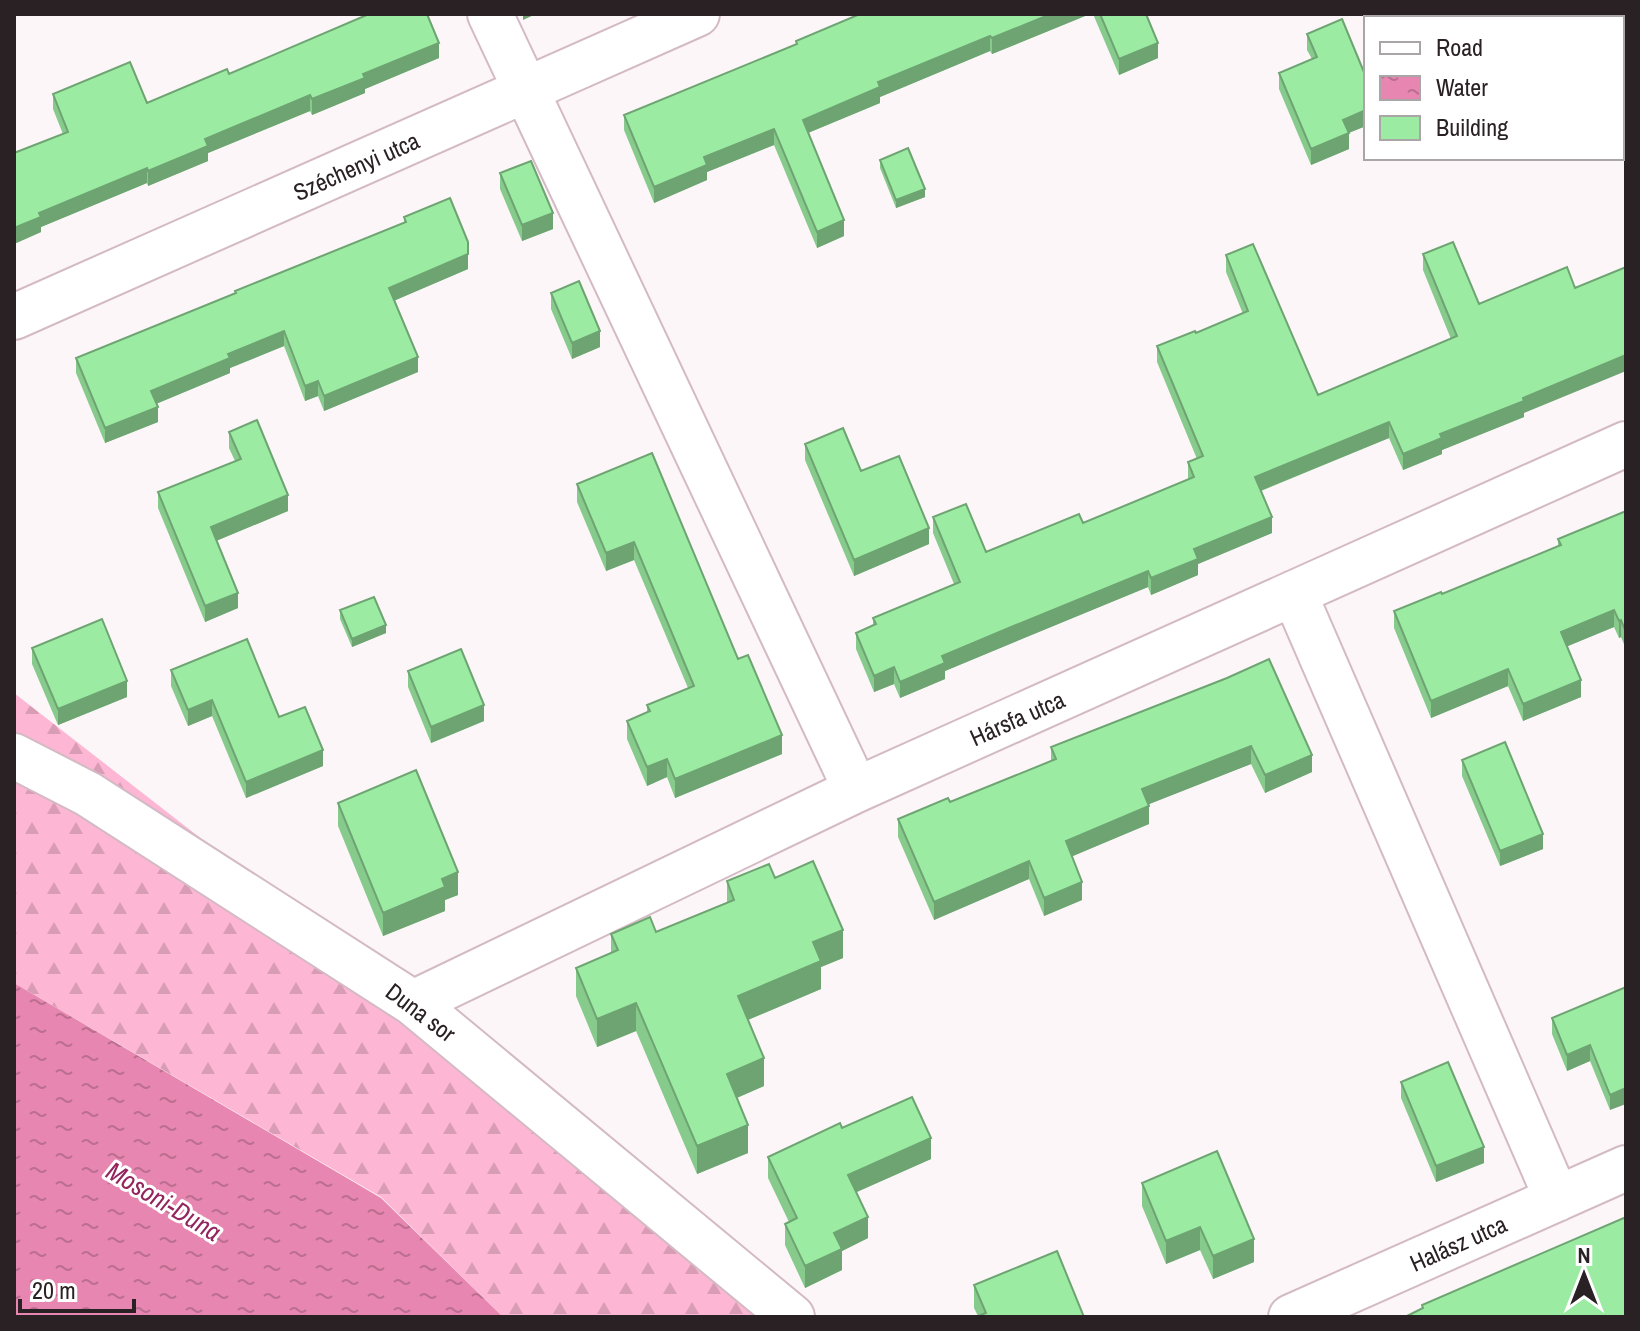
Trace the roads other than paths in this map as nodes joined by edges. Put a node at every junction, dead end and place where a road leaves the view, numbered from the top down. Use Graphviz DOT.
graph roads {
  1 [pos="490,14"];
  2 [pos="697,14"];
  3 [pos="525,91"];
  4 [pos="14,317"];
  5 [pos="1626,444"];
  6 [pos="1294,593"];
  7 [pos="14,756"];
  8 [pos="856,790"];
  9 [pos="413,1003"];
  10 [pos="1626,1168"];
  11 [pos="1557,1199"];
  12 [pos="792,1317"];
  13 [pos="1291,1317"];
  1 -- 3 [label="street"];
  2 -- 3 [label="street, Széchenyi utca"];
  3 -- 4 [label="street, Széchenyi utca"];
  3 -- 8 [label="street"];
  5 -- 6 [label="street, Hársfa utca"];
  6 -- 8 [label="street, Hársfa utca"];
  6 -- 11 [label="street"];
  7 -- 9 [label="street, Duna sor"];
  8 -- 9 [label="street, Hársfa utca"];
  9 -- 12 [label="street, Duna sor"];
  10 -- 11 [label="street, Halász utca"];
  11 -- 13 [label="street, Halász utca"];
}
